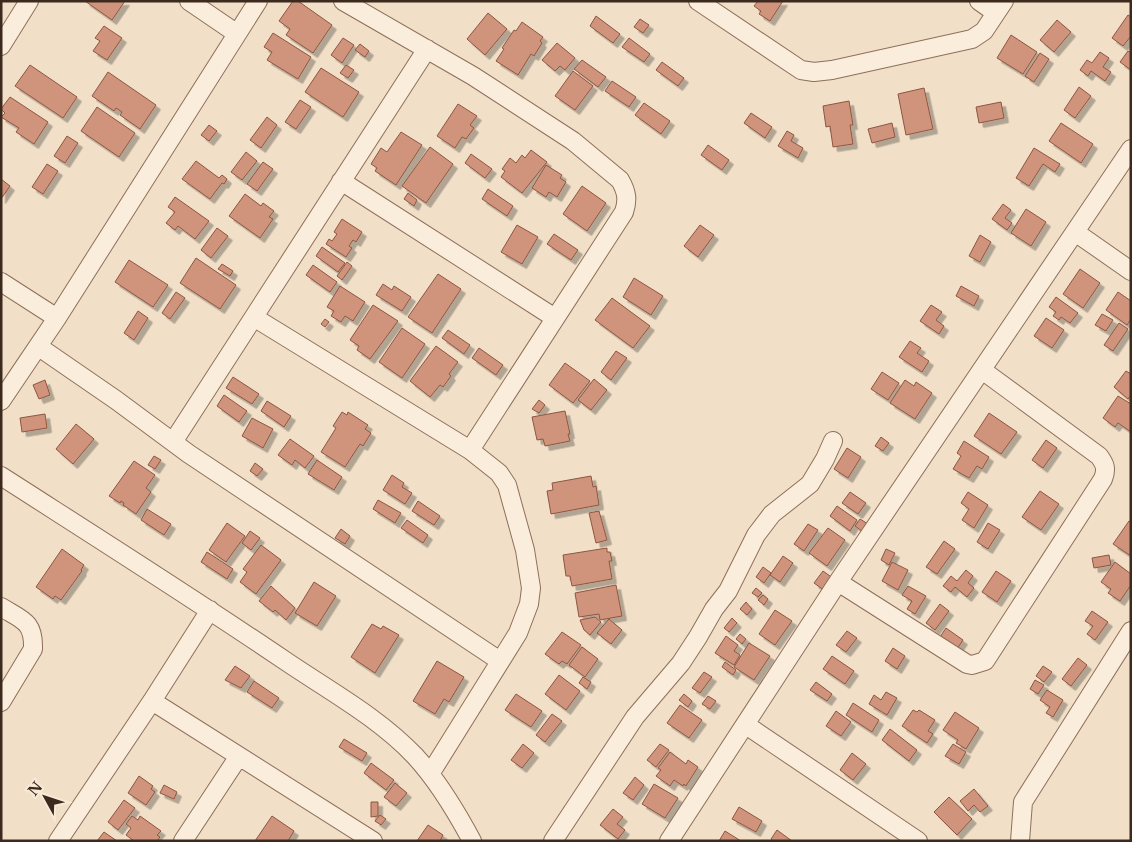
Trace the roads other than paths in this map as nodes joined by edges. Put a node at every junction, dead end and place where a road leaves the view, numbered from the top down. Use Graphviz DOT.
graph roads {
  1 [pos="29,1"];
  2 [pos="189,1"];
  3 [pos="258,1"];
  4 [pos="343,1"];
  5 [pos="698,1"];
  6 [pos="979,1"];
  7 [pos="1000,7"];
  8 [pos="236,33"];
  9 [pos="1,46"];
  10 [pos="427,49"];
  11 [pos="1131,149"];
  12 [pos="341,181"];
  13 [pos="1075,232"];
  14 [pos="1131,271"];
  15 [pos="1,282"];
  16 [pos="57,318"];
  17 [pos="255,318"];
  18 [pos="555,318"];
  19 [pos="38,347"];
  20 [pos="982,370"];
  21 [pos="1,401"];
  22 [pos="833,441"];
  23 [pos="173,442"];
  24 [pos="470,450"];
  25 [pos="1,476"];
  26 [pos="838,582"];
  27 [pos="1,607"];
  28 [pos="210,610"];
  29 [pos="1131,631"];
  30 [pos="500,661"];
  31 [pos="152,700"];
  32 [pos="1,702"];
  33 [pos="746,725"];
  34 [pos="239,756"];
  35 [pos="430,774"];
  36 [pos="1018,840"];
  37 [pos="58,841"];
  38 [pos="183,841"];
  39 [pos="373,841"];
  40 [pos="472,841"];
  41 [pos="552,841"];
  42 [pos="669,841"];
  43 [pos="918,841"];
  1 -- 9 [label="street"];
  2 -- 8 [label="street"];
  3 -- 8 [label="street"];
  4 -- 10 [label="street"];
  5 -- 7 [label="street"];
  6 -- 7 [label="street"];
  8 -- 16 [label="street"];
  10 -- 12 [label="street"];
  10 -- 18 [label="street"];
  11 -- 13 [label="street"];
  12 -- 17 [label="street"];
  12 -- 18 [label="street"];
  13 -- 14 [label="street"];
  13 -- 20 [label="street"];
  15 -- 16 [label="street"];
  16 -- 19 [label="street"];
  17 -- 23 [label="street"];
  17 -- 24 [label="street"];
  18 -- 24 [label="street"];
  19 -- 21 [label="street"];
  19 -- 23 [label="street"];
  20 -- 26 [label="street"];
  20 -- 26 [label="street"];
  22 -- 41 [label="street"];
  23 -- 30 [label="street"];
  24 -- 30 [label="street"];
  25 -- 28 [label="street"];
  26 -- 33 [label="street"];
  27 -- 32 [label="street"];
  28 -- 31 [label="street"];
  28 -- 35 [label="street"];
  29 -- 36 [label="street"];
  30 -- 35 [label="street"];
  31 -- 34 [label="street"];
  31 -- 37 [label="street"];
  33 -- 42 [label="street"];
  33 -- 43 [label="street"];
  34 -- 38 [label="street"];
  34 -- 39 [label="street"];
  35 -- 40 [label="street"];
}
